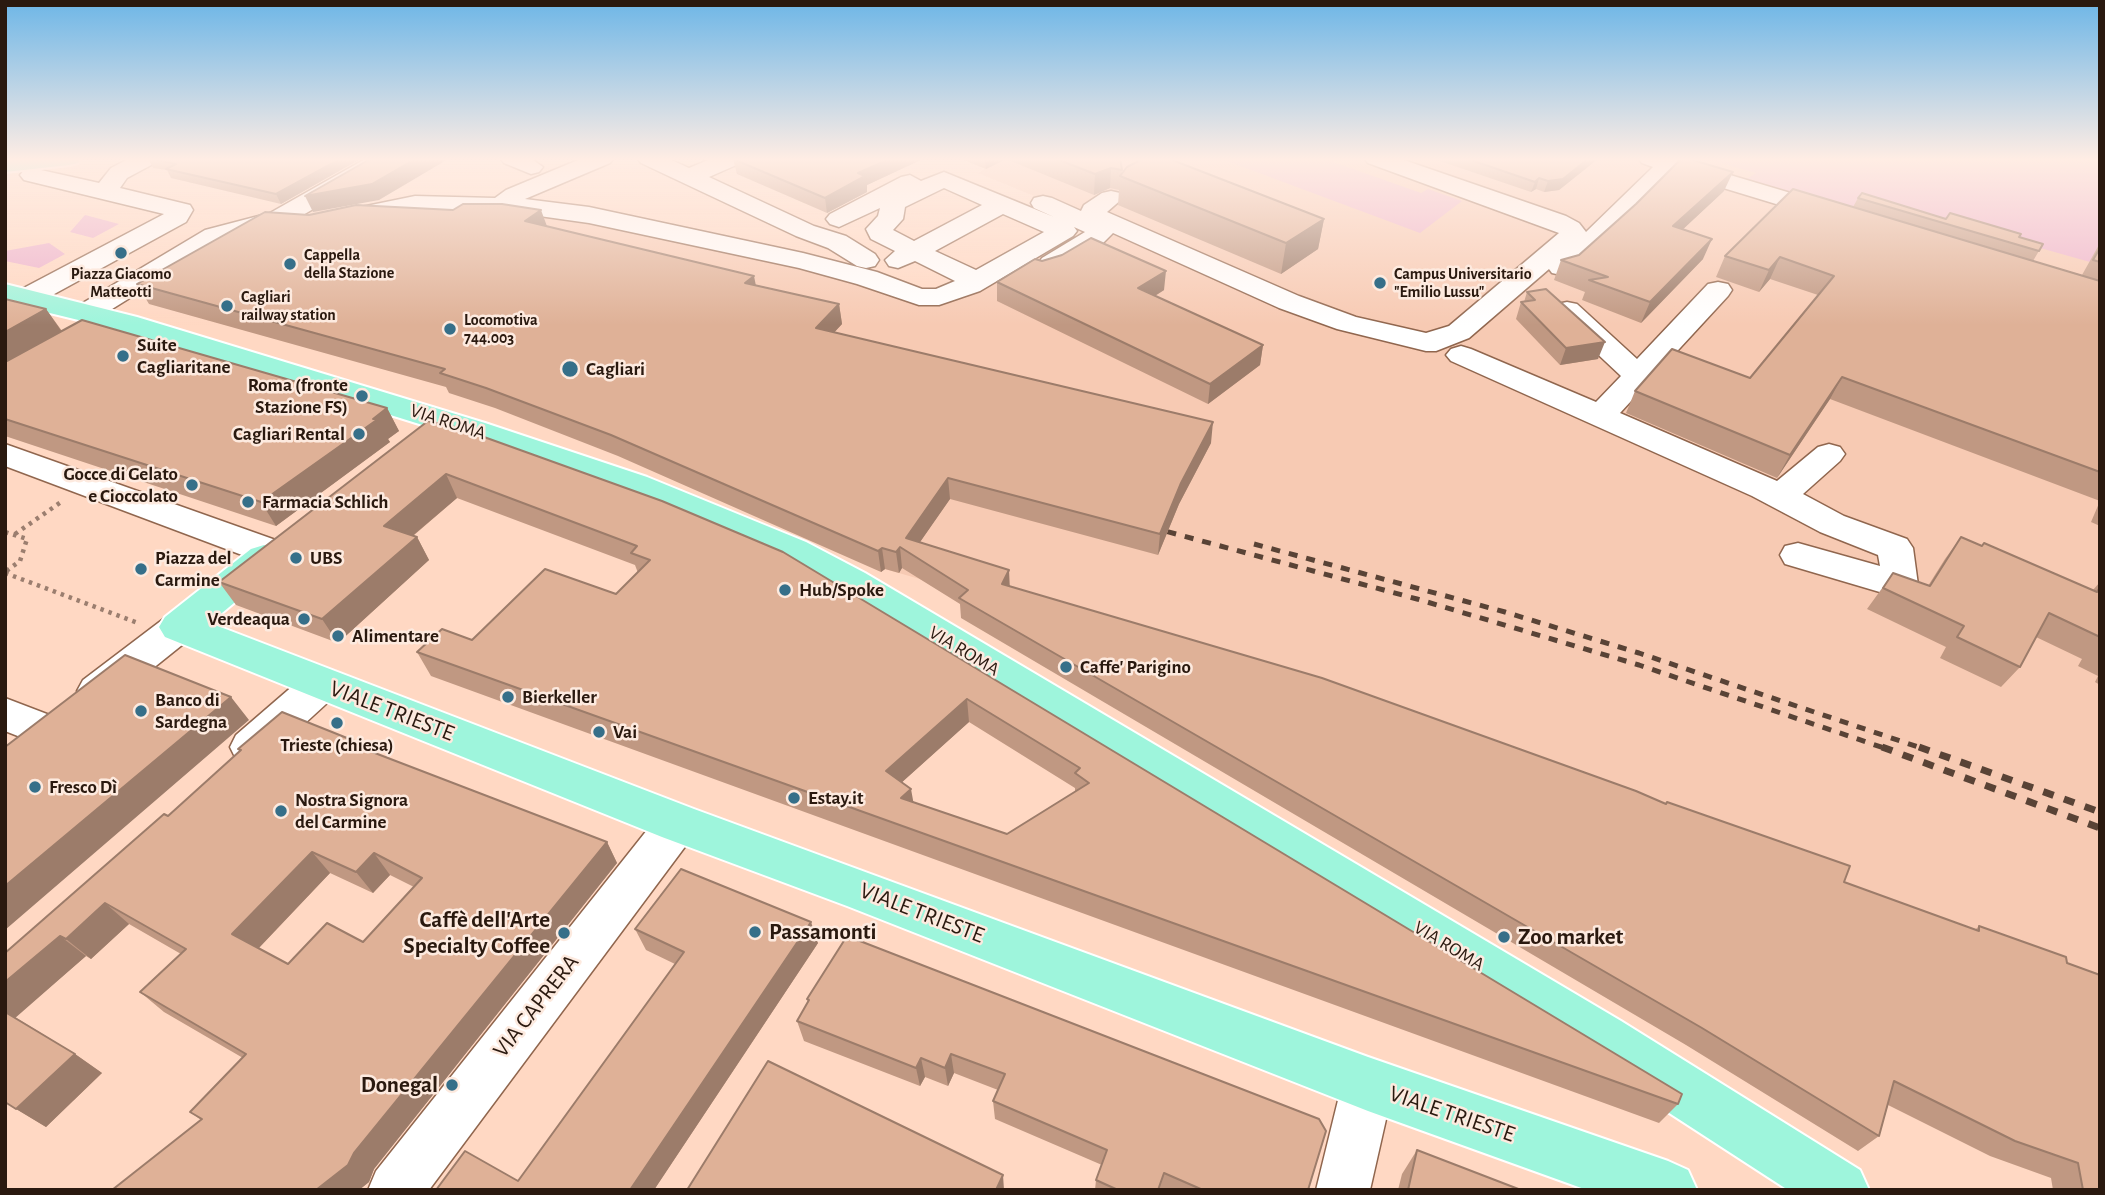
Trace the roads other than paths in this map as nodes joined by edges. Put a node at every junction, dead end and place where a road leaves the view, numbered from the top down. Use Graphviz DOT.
graph roads {
  1 [pos="179,214"];
  2 [pos="197,214"];
  3 [pos="277,214"];
  4 [pos="287,214"];
  5 [pos="290,214"];
  6 [pos="307,214"];
  7 [pos="342,214"];
  8 [pos="359,214"];
  9 [pos="421,214"];
  10 [pos="582,214"];
  11 [pos="766,214"];
  12 [pos="849,214"];
  13 [pos="891,214"];
  14 [pos="984,214"];
  15 [pos="1024,214"];
  16 [pos="1066,214"];
  17 [pos="1094,214"];
  18 [pos="1512,214"];
  19 [pos="1531,214"];
  20 [pos="1619,214"];
  21 [pos="1831,214"];
  22 [pos="210,218"];
  23 [pos="839,219"];
  24 [pos="1852,219"];
  25 [pos="914,252"];
  26 [pos="874,274"];
  27 [pos="1527,275"];
  28 [pos="975,281"];
  29 [pos="1718,290"];
  30 [pos="1477,295"];
  31 [pos="60,310"];
  32 [pos="1579,321"];
  33 [pos="1660,352"];
  34 [pos="1638,375"];
  35 [pos="1600,416"];
  36 [pos="444,421"];
  37 [pos="409,446"];
  38 [pos="5,454"];
  39 [pos="1829,454"];
  40 [pos="1780,496"];
  41 [pos="282,543"];
  42 [pos="1798,555"];
  43 [pos="164,627"];
  44 [pos="323,683"];
  45 [pos="5,714"];
  46 [pos="46,731"];
  47 [pos="11,758"];
  48 [pos="223,772"];
  49 [pos="678,823"];
  50 [pos="1368,1084"];
  51 [pos="395,1190"];
  52 [pos="1343,1190"];
  53 [pos="1668,1190"];
  54 [pos="1840,1190"];
  1 -- 31 [label="street"];
  2 -- 22 [label="street"];
  3 -- 22 [label="street"];
  4 -- 31 [label="street"];
  5 -- 8 [label="street"];
  6 -- 7 [label="street"];
  9 -- 16 [label="street"];
  10 -- 26 [label="street"];
  11 -- 26 [label="street"];
  12 -- 23 [label="street"];
  13 -- 25 [label="street"];
  14 -- 25 [label="street"];
  15 -- 28 [label="street"];
  17 -- 27 [label="street"];
  18 -- 27 [label="street"];
  19 -- 27 [label="street"];
  20 -- 27 [label="street"];
  21 -- 24 [label="street"];
  22 -- 31 [label="street"];
  22 -- 31 [label="street"];
  25 -- 26 [label="street"];
  25 -- 28 [label="street"];
  26 -- 28 [label="street"];
  27 -- 30 [label="street"];
  27 -- 32 [label="street"];
  27 -- 35 [label="street"];
  29 -- 33 [label="street"];
  31 -- 36 [label="main road, VIA ROMA"];
  32 -- 33 [label="lane"];
  32 -- 34 [label="street"];
  33 -- 34 [label="street"];
  34 -- 35 [label="street"];
  35 -- 40 [label="street"];
  36 -- 37 [label="main road"];
  36 -- 54 [label="main road, VIA ROMA"];
  38 -- 41 [label="street"];
  39 -- 40 [label="street"];
  40 -- 42 [label="street"];
  41 -- 43 [label="main road"];
  43 -- 44 [label="main road, VIALE TRIESTE"];
  43 -- 46 [label="street"];
  44 -- 48 [label="street"];
  44 -- 49 [label="main road, VIALE TRIESTE"];
  45 -- 46 [label="street"];
  46 -- 47 [label="street"];
  49 -- 50 [label="main road, VIALE TRIESTE"];
  49 -- 51 [label="street, VIA CAPRERA"];
  50 -- 52 [label="street"];
  50 -- 53 [label="main road, VIALE TRIESTE"];
}
